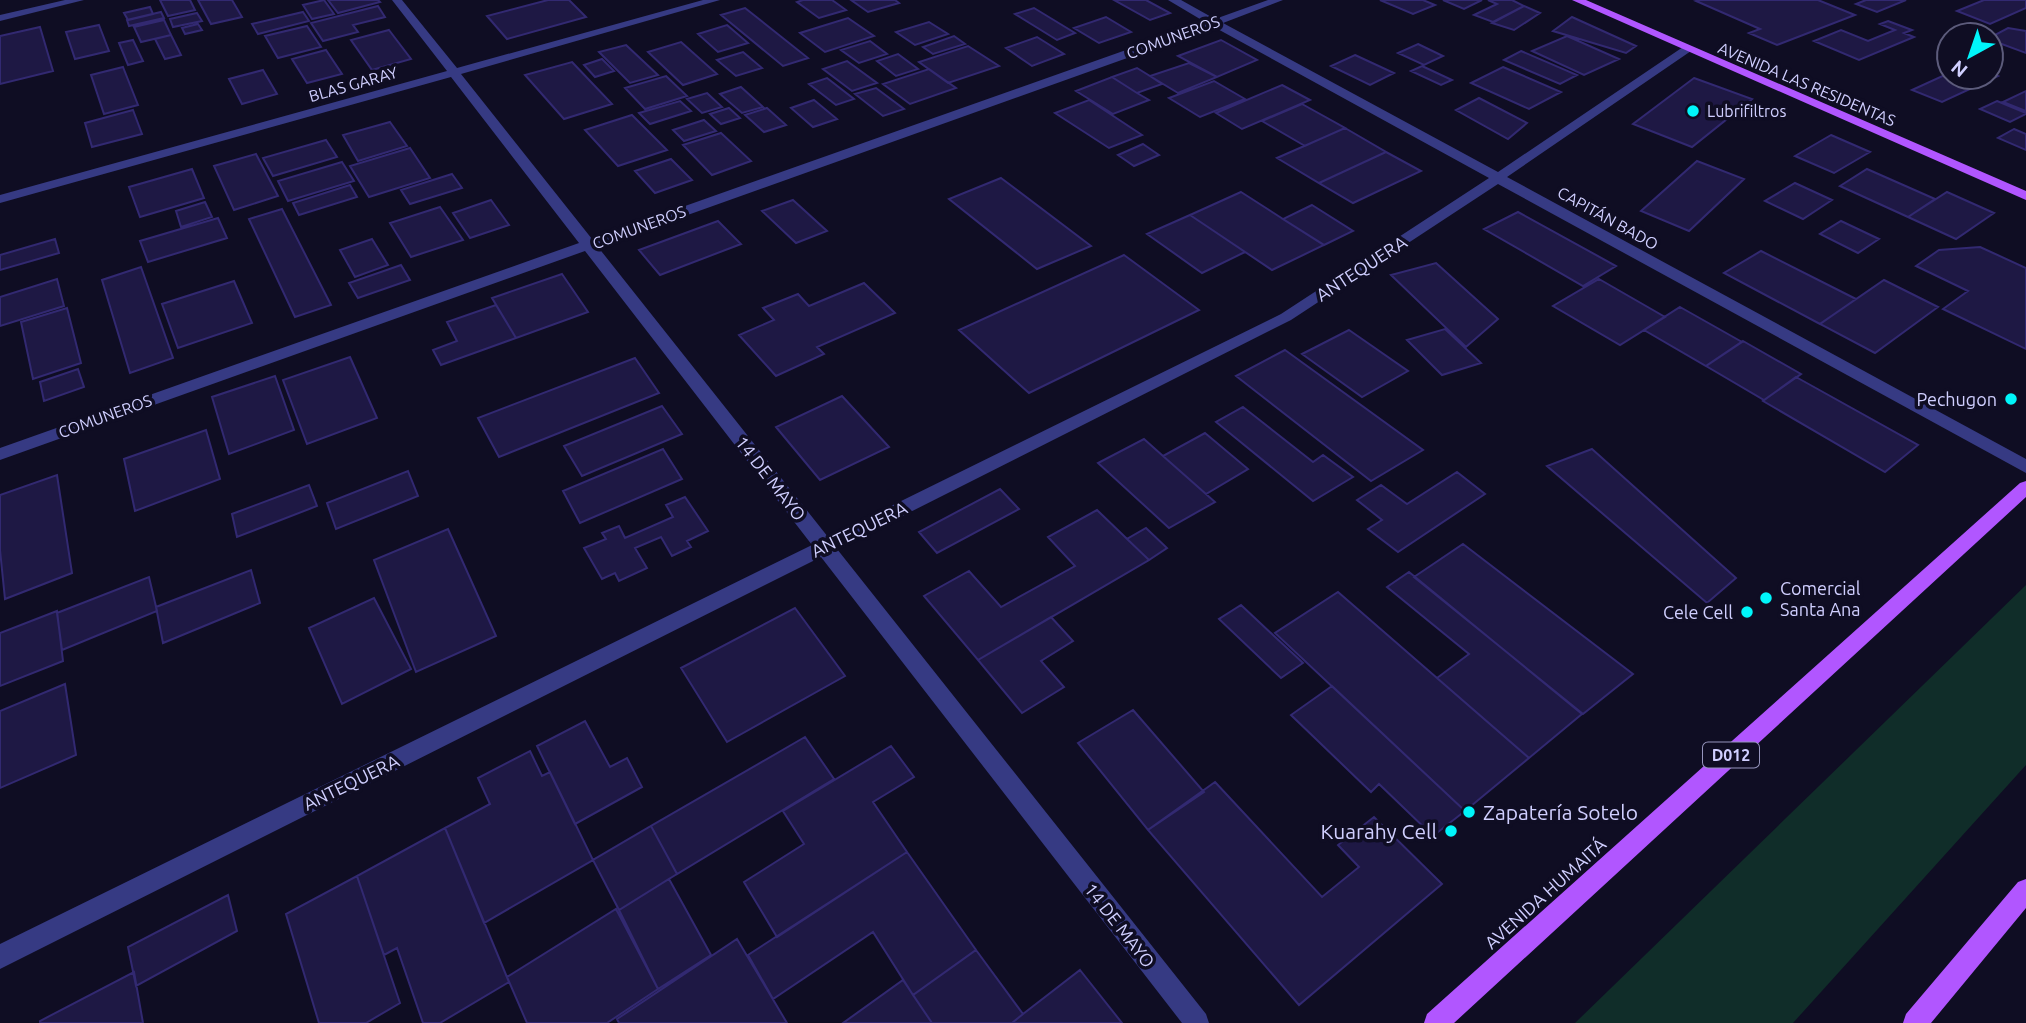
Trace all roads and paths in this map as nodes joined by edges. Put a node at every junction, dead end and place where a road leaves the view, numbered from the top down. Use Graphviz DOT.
graph roads {
  1 [pos="79,0"];
  2 [pos="397,0"];
  3 [pos="715,0"];
  4 [pos="1173,0"];
  5 [pos="1278,0"];
  6 [pos="1577,0"];
  7 [pos="0,18"];
  8 [pos="1214,23"];
  9 [pos="1687,49"];
  10 [pos="454,73"];
  11 [pos="1499,178"];
  12 [pos="2026,196"];
  13 [pos="0,199"];
  14 [pos="588,245"];
  15 [pos="0,454"];
  16 [pos="2026,467"];
  17 [pos="2026,486"];
  18 [pos="824,546"];
  19 [pos="2026,890"];
  20 [pos="0,957"];
  21 [pos="1196,1023"];
  22 [pos="1436,1023"];
  23 [pos="1915,1023"];
  1 -- 7 [label="street"];
  2 -- 10 [label="street, 14 DE MAYO"];
  3 -- 10 [label="street, BLAS GARAY"];
  4 -- 8 [label="street, CAPITÁN BADO"];
  5 -- 8 [label="street, COMUNEROS"];
  6 -- 9 [label="main road, AVENIDA LAS RESIDENTAS"];
  8 -- 11 [label="street, CAPITÁN BADO"];
  8 -- 14 [label="street, COMUNEROS"];
  9 -- 11 [label="street, ANTEQUERA"];
  9 -- 12 [label="main road, AVENIDA LAS RESIDENTAS"];
  10 -- 13 [label="street, BLAS GARAY"];
  10 -- 14 [label="street, 14 DE MAYO"];
  11 -- 16 [label="street, CAPITÁN BADO"];
  11 -- 18 [label="street, ANTEQUERA"];
  14 -- 15 [label="street, COMUNEROS"];
  14 -- 18 [label="street, 14 DE MAYO"];
  17 -- 22 [label="main road, AVENIDA HUMAITÁ / D012"];
  18 -- 20 [label="street, ANTEQUERA"];
  18 -- 21 [label="street, 14 DE MAYO"];
  19 -- 23 [label="main road"];
}
